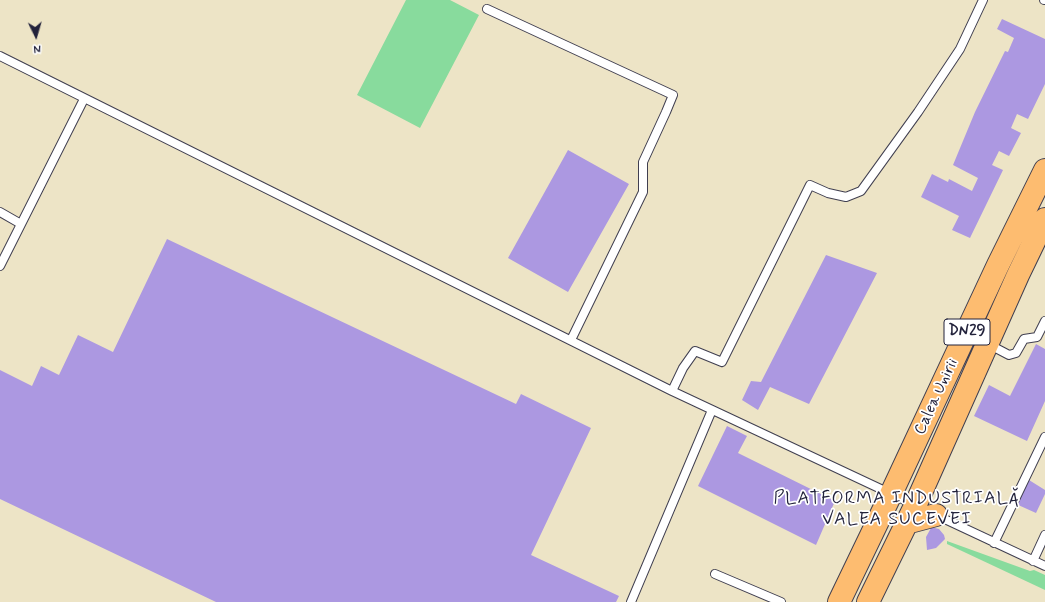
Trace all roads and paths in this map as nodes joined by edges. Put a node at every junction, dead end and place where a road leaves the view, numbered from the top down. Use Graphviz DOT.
graph roads {
  1 [pos="983,0"];
  2 [pos="487,9"];
  3 [pos="0,56"];
  4 [pos="84,99"];
  5 [pos="1045,170"];
  6 [pos="0,212"];
  7 [pos="1045,219"];
  8 [pos="21,224"];
  9 [pos="0,266"];
  10 [pos="1045,321"];
  11 [pos="571,340"];
  12 [pos="987,343"];
  13 [pos="672,391"];
  14 [pos="712,410"];
  15 [pos="1045,437"];
  16 [pos="891,494"];
  17 [pos="910,514"];
  18 [pos="936,515"];
  19 [pos="1045,535"];
  20 [pos="994,543"];
  21 [pos="1033,561"];
  22 [pos="1045,566"];
  23 [pos="715,574"];
  24 [pos="631,602"];
  25 [pos="781,602"];
  26 [pos="839,602"];
  27 [pos="868,602"];
  1 -- 13 [label="lane"];
  2 -- 11 [label="lane"];
  3 -- 4 [label="lane"];
  4 -- 8 [label="lane"];
  4 -- 11 [label="lane"];
  5 -- 16 [label="main road, Calea Unirii / DN29"];
  6 -- 8 [label="lane"];
  7 -- 12 [label="main road, Calea Unirii / DN29"];
  8 -- 9 [label="lane"];
  10 -- 12 [label="lane"];
  11 -- 13 [label="lane"];
  12 -- 17 [label="main road, Calea Unirii / DN29"];
  13 -- 14 [label="lane"];
  14 -- 16 [label="lane"];
  14 -- 24 [label="lane"];
  15 -- 20 [label="lane"];
  16 -- 17 [label="lane"];
  16 -- 26 [label="main road, Calea Unirii / DN29"];
  17 -- 18 [label="main road"];
  17 -- 27 [label="main road, Calea Unirii / DN29"];
  18 -- 20 [label="lane"];
  19 -- 21 [label="lane"];
  20 -- 21 [label="lane"];
  21 -- 22 [label="lane"];
  23 -- 25 [label="lane"];
}
